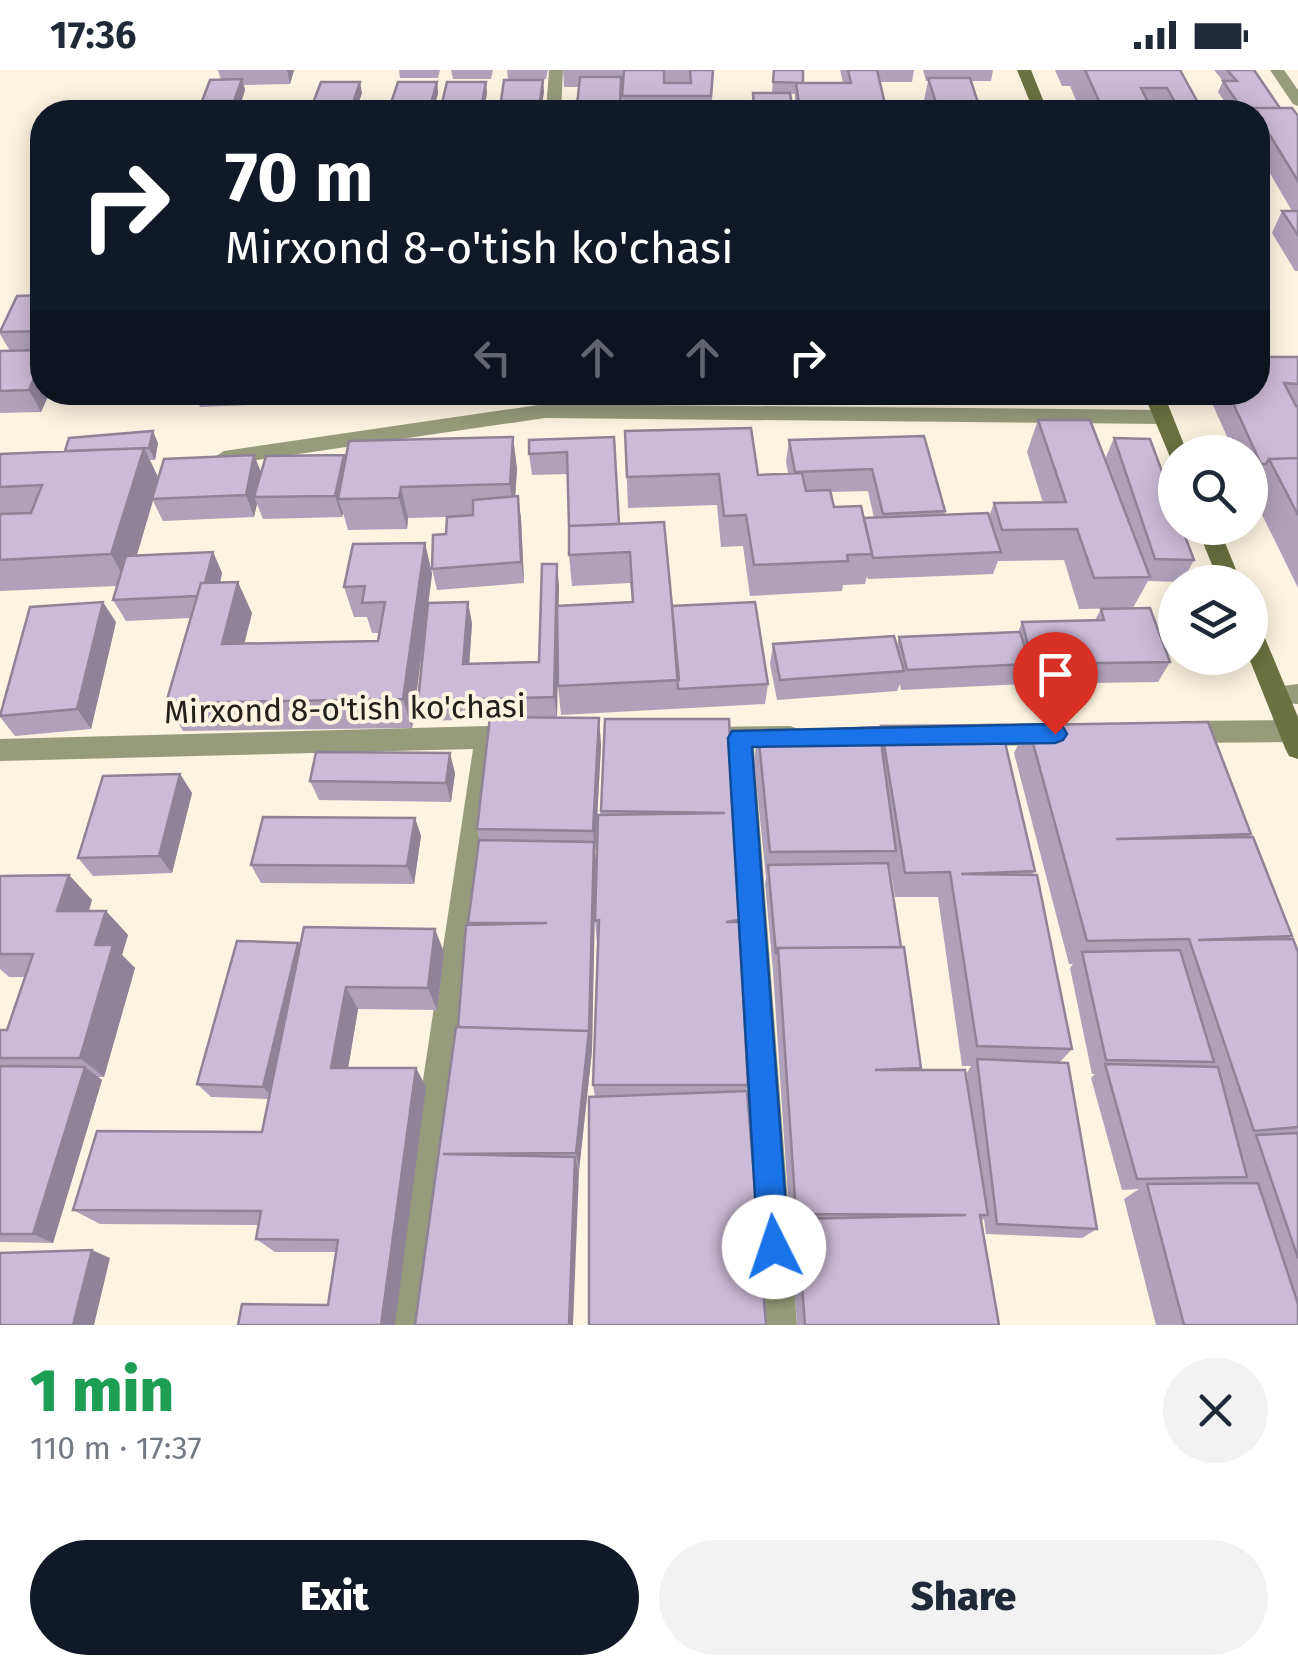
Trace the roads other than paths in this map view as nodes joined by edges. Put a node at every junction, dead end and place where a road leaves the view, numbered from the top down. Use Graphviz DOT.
graph roads {
  1 [pos="556,70"];
  2 [pos="1024,70"];
  3 [pos="1287,78"];
  4 [pos="555,100"];
  5 [pos="1037,100"];
  6 [pos="1298,101"];
  7 [pos="528,405"];
  8 [pos="669,405"];
  9 [pos="1158,405"];
  10 [pos="1163,417"];
  11 [pos="1170,435"];
  12 [pos="224,458"];
  13 [pos="1268,662"];
  14 [pos="1287,694"];
  15 [pos="1153,732"];
  16 [pos="1074,733"];
  17 [pos="937,735"];
  18 [pos="819,736"];
  19 [pos="488,737"];
  20 [pos="546,737"];
  21 [pos="682,738"];
  22 [pos="740,738"];
  23 [pos="1294,739"];
  24 [pos="0,750"];
  25 [pos="404,1325"];
  26 [pos="778,1325"];
  1 -- 4 [label="street"];
  2 -- 5 [label="main road"];
  3 -- 6 [label="street"];
  7 -- 12 [label="street"];
  8 -- 10 [label="street"];
  9 -- 10 [label="main road"];
  10 -- 11 [label="main road"];
  13 -- 14 [label="main road"];
  14 -- 23 [label="main road"];
  15 -- 23 [label="street"];
  16 -- 17 [label="street"];
  18 -- 22 [label="street"];
  19 -- 20 [label="street, Mirxond 8-o'tish ko'chasi"];
  19 -- 24 [label="street, Mirxond 8-o'tish ko'chasi"];
  19 -- 25 [label="street"];
  21 -- 22 [label="street"];
  22 -- 26 [label="street"];
}
